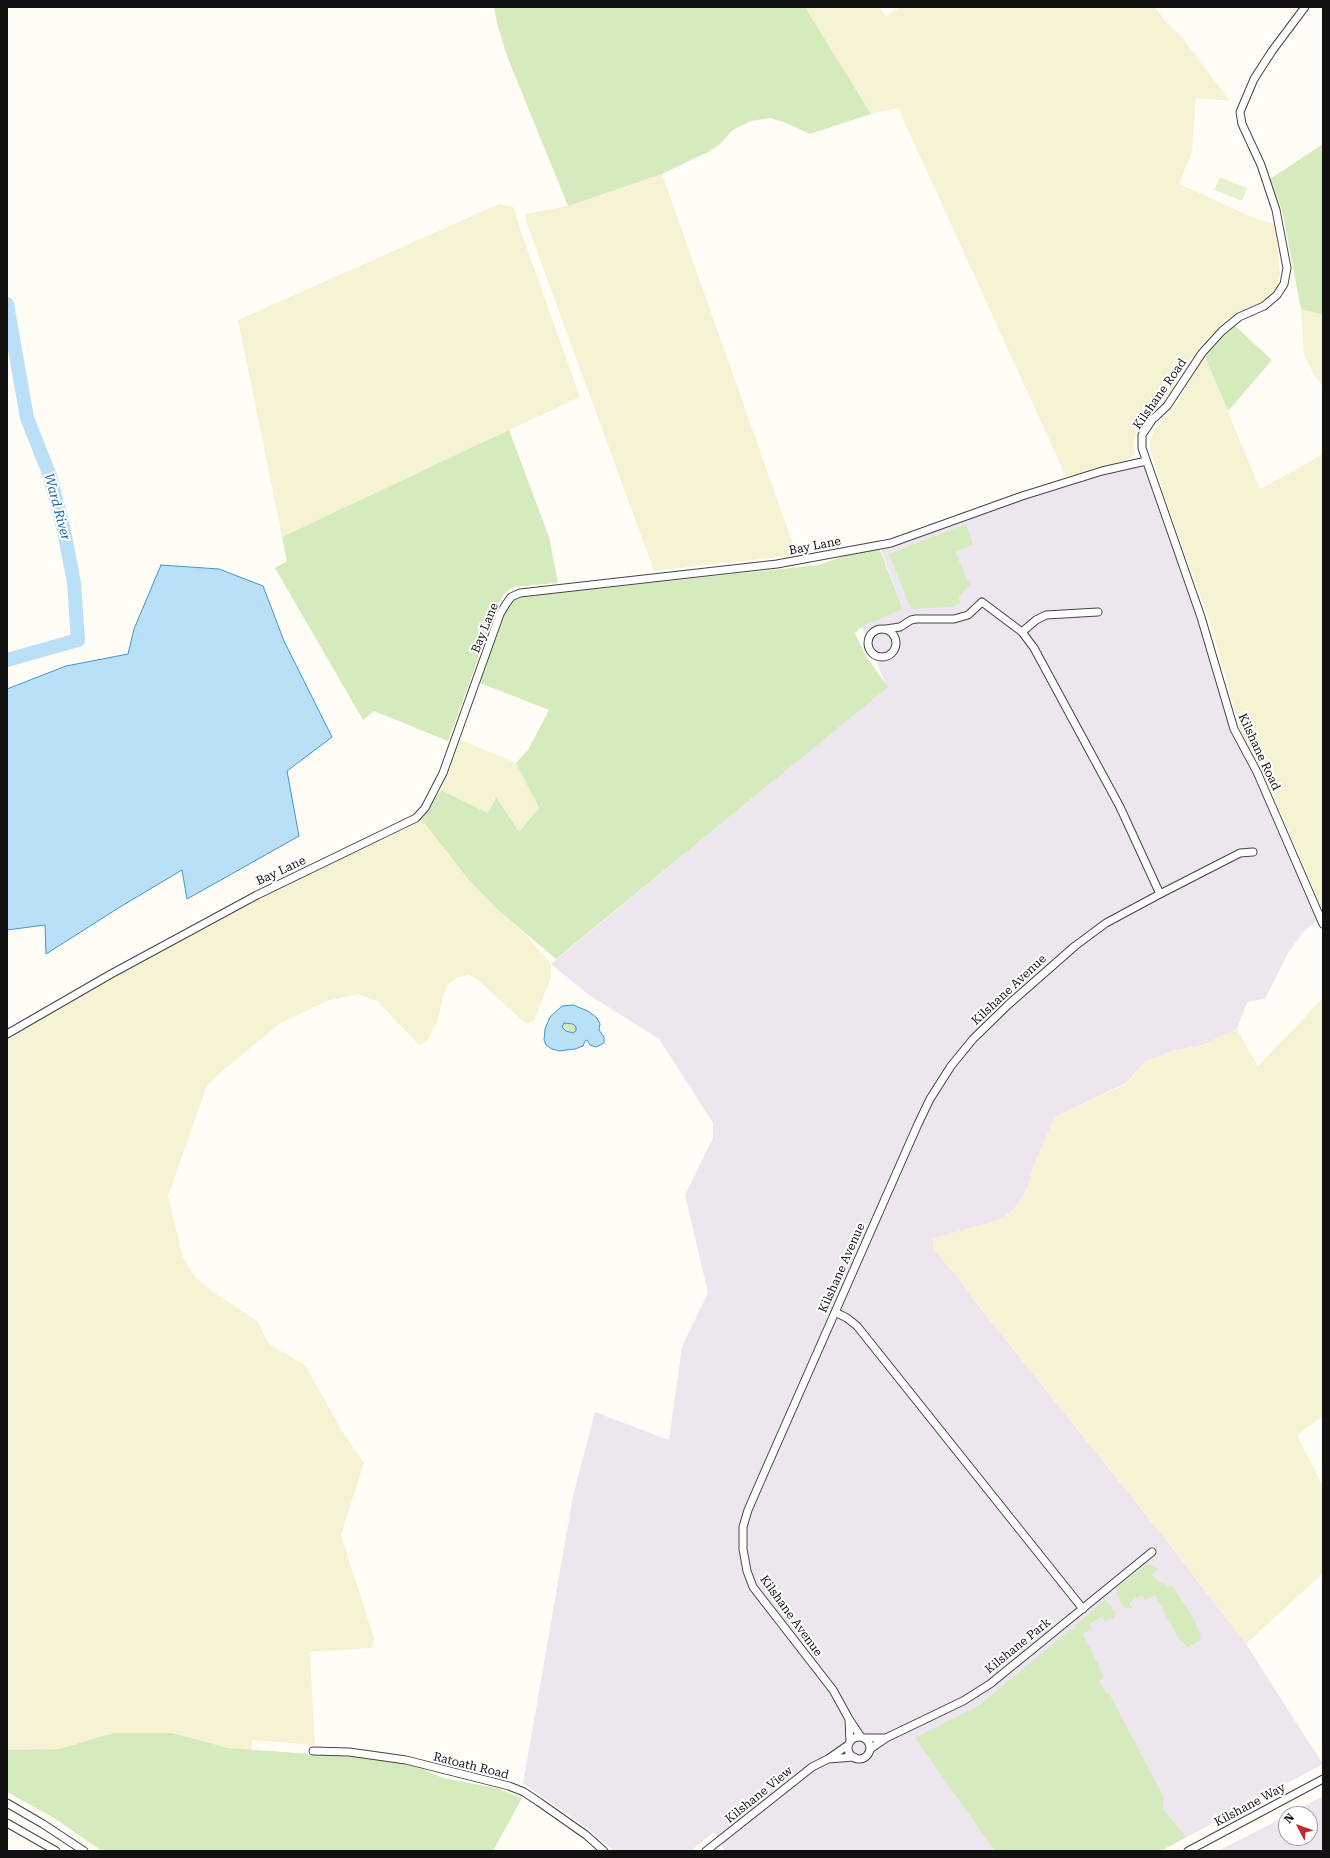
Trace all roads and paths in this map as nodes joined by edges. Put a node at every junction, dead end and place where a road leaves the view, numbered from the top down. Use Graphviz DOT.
graph roads {
  1 [pos="1304,7"];
  2 [pos="1146,461"];
  3 [pos="1098,612"];
  4 [pos="900,627"];
  5 [pos="886,630"];
  6 [pos="1022,632"];
  7 [pos="896,639"];
  8 [pos="1252,852"];
  9 [pos="1160,894"];
  10 [pos="1323,924"];
  11 [pos="7,1034"];
  12 [pos="835,1312"];
  13 [pos="1152,1552"];
  14 [pos="1083,1609"];
  15 [pos="849,1719"];
  16 [pos="863,1737"];
  17 [pos="886,1738"];
  18 [pos="849,1744"];
  19 [pos="870,1749"];
  20 [pos="313,1751"];
  21 [pos="854,1757"];
  22 [pos="828,1759"];
  23 [pos="1323,1779"];
  24 [pos="7,1803"];
  25 [pos="7,1822"];
  26 [pos="56,1851"];
  27 [pos="84,1851"];
  28 [pos="604,1851"];
  29 [pos="706,1851"];
  30 [pos="1188,1851"];
  1 -- 2 [label="street, Kilshane Road"];
  2 -- 10 [label="street, Kilshane Road"];
  2 -- 11 [label="street, Bay Lane"];
  3 -- 6 [label="street"];
  4 -- 5 [label="street"];
  4 -- 6 [label="street"];
  4 -- 7 [label="street"];
  5 -- 7 [label="street"];
  5 -- 7 [label="street"];
  6 -- 9 [label="street"];
  8 -- 9 [label="street, Kilshane Avenue"];
  9 -- 12 [label="street, Kilshane Avenue"];
  12 -- 14 [label="street"];
  12 -- 15 [label="street, Kilshane Avenue"];
  13 -- 14 [label="street, Kilshane Park"];
  14 -- 17 [label="street, Kilshane Park"];
  15 -- 16 [label="street, Kilshane Avenue"];
  15 -- 18 [label="street, Kilshane Avenue"];
  16 -- 17 [label="street, Kilshane Park"];
  16 -- 18 [label="street"];
  16 -- 19 [label="street"];
  17 -- 19 [label="street, Kilshane Park"];
  18 -- 21 [label="street"];
  18 -- 22 [label="street, Kilshane View"];
  19 -- 21 [label="street"];
  20 -- 28 [label="street, Ratoath Road"];
  21 -- 22 [label="street, Kilshane View"];
  22 -- 29 [label="street, Kilshane View"];
  23 -- 30 [label="street, Kilshane Way"];
  24 -- 27 [label="street"];
  25 -- 26 [label="street"];
}
